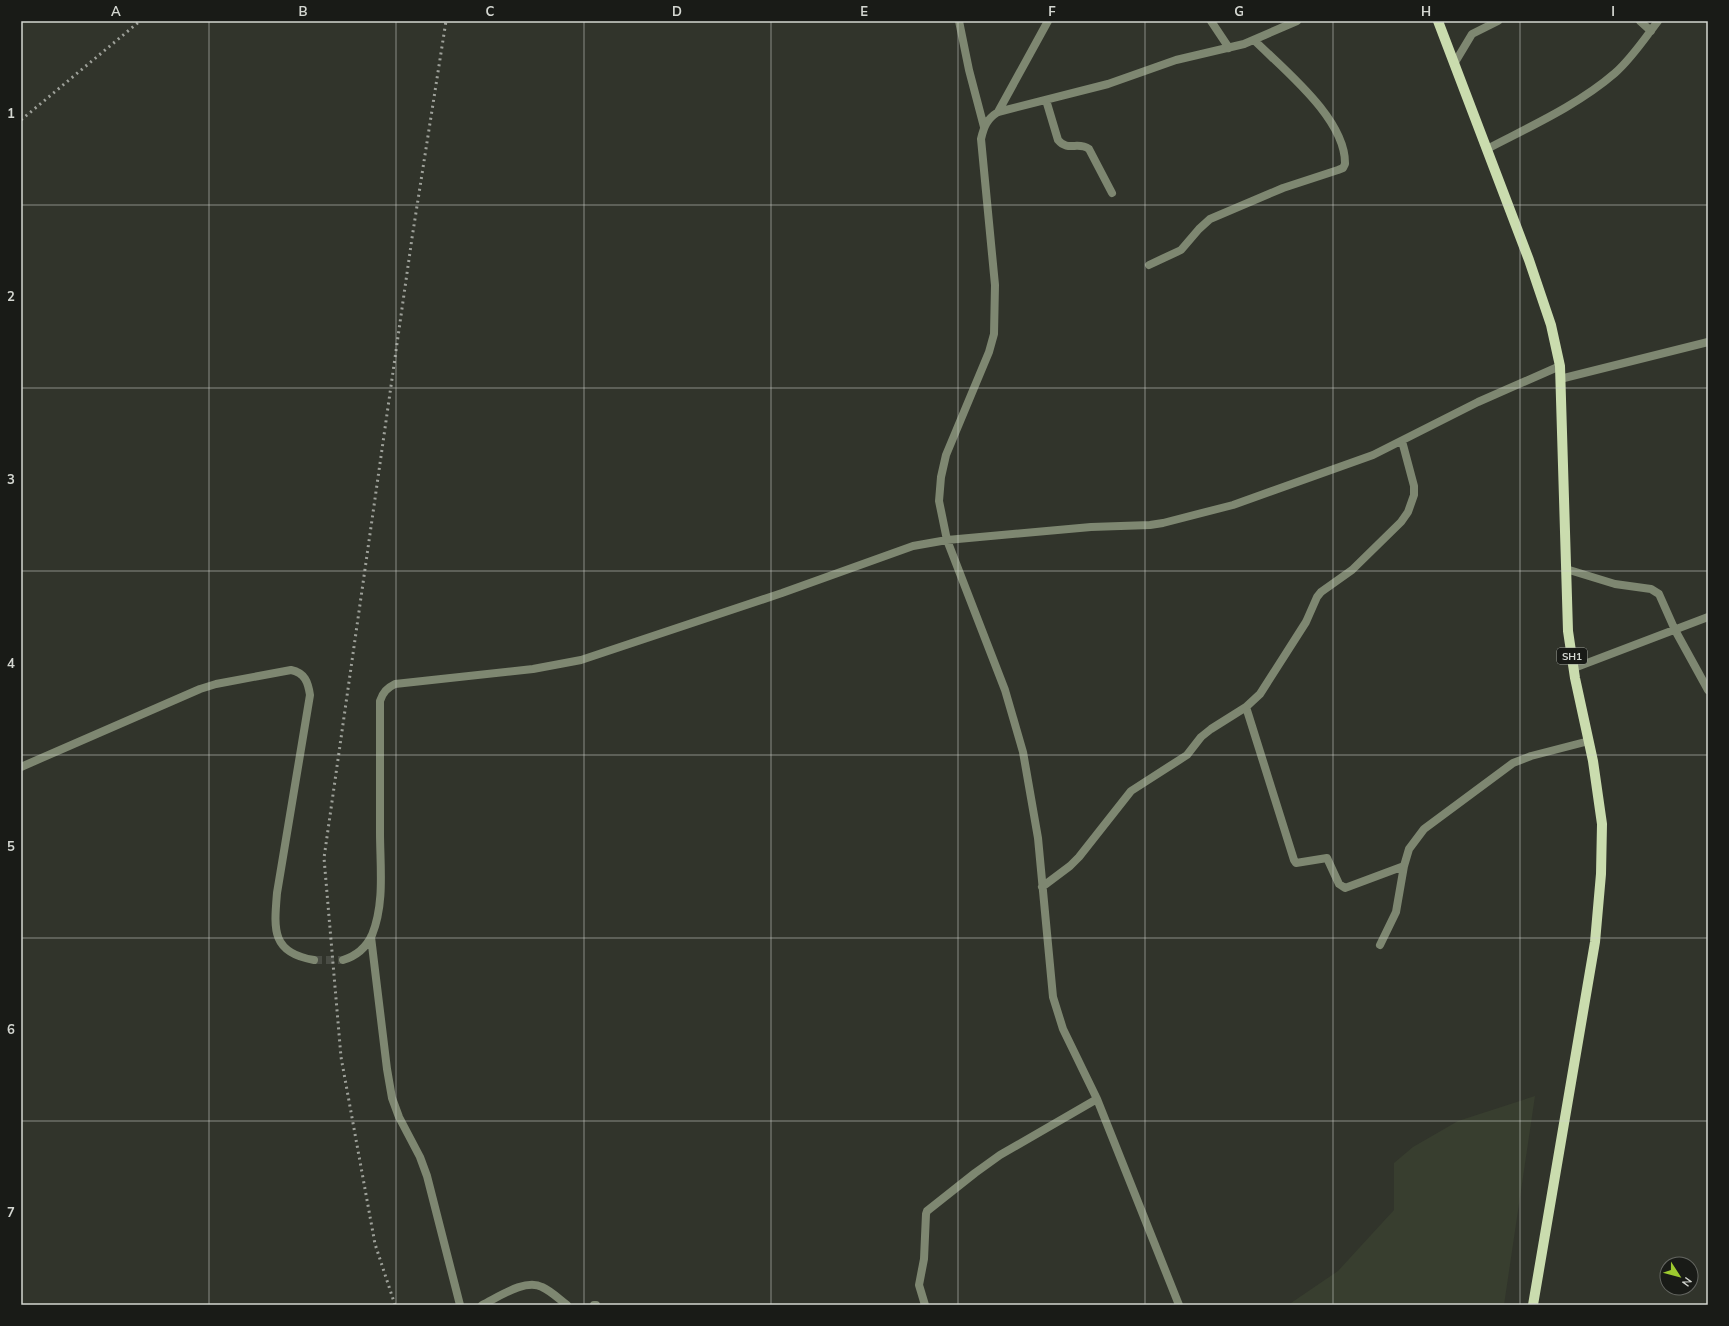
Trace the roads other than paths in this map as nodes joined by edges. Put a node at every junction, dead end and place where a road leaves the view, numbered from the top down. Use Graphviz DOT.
graph roads {
  1 [pos="959,21"];
  2 [pos="1048,21"];
  3 [pos="1210,21"];
  4 [pos="1297,21"];
  5 [pos="1438,21"];
  6 [pos="1498,21"];
  7 [pos="1640,21"];
  8 [pos="1658,21"];
  9 [pos="1651,30"];
  10 [pos="1254,40"];
  11 [pos="1229,48"];
  12 [pos="1454,64"];
  13 [pos="1046,100"];
  14 [pos="998,112"];
  15 [pos="984,126"];
  16 [pos="1487,150"];
  17 [pos="1112,193"];
  18 [pos="1149,265"];
  19 [pos="1708,342"];
  20 [pos="1560,366"];
  21 [pos="1560,379"];
  22 [pos="1402,441"];
  23 [pos="947,540"];
  24 [pos="1566,569"];
  25 [pos="1708,617"];
  26 [pos="1675,630"];
  27 [pos="1574,668"];
  28 [pos="1708,690"];
  29 [pos="1246,707"];
  30 [pos="1589,741"];
  31 [pos="21,767"];
  32 [pos="1404,866"];
  33 [pos="1042,887"];
  34 [pos="371,937"];
  35 [pos="1380,946"];
  36 [pos="314,960"];
  37 [pos="343,960"];
  38 [pos="1097,1099"];
  39 [pos="460,1305"];
  40 [pos="482,1305"];
  41 [pos="567,1305"];
  42 [pos="925,1305"];
  43 [pos="1179,1305"];
  44 [pos="1533,1305"];
  1 -- 15 [label="street"];
  2 -- 14 [label="street"];
  3 -- 11 [label="street"];
  4 -- 10 [label="street"];
  5 -- 12 [label="main road, SH1"];
  6 -- 12 [label="street"];
  7 -- 9 [label="street"];
  8 -- 9 [label="street"];
  9 -- 16 [label="street"];
  10 -- 11 [label="street"];
  10 -- 18 [label="street"];
  11 -- 13 [label="street"];
  12 -- 16 [label="main road, SH1"];
  13 -- 14 [label="street"];
  13 -- 17 [label="street"];
  14 -- 15 [label="street"];
  15 -- 23 [label="street"];
  16 -- 20 [label="main road, SH1"];
  19 -- 21 [label="street"];
  20 -- 21 [label="main road, SH1"];
  20 -- 22 [label="street"];
  21 -- 24 [label="main road, SH1"];
  22 -- 23 [label="street"];
  22 -- 29 [label="street"];
  23 -- 33 [label="street"];
  23 -- 34 [label="street"];
  24 -- 26 [label="street"];
  24 -- 27 [label="main road, SH1"];
  25 -- 26 [label="street"];
  26 -- 27 [label="street"];
  26 -- 28 [label="street"];
  27 -- 30 [label="main road, SH1"];
  29 -- 32 [label="street"];
  29 -- 33 [label="street"];
  30 -- 32 [label="street"];
  30 -- 44 [label="main road, SH1"];
  31 -- 36 [label="street"];
  32 -- 35 [label="street"];
  33 -- 38 [label="street"];
  34 -- 37 [label="street"];
  34 -- 39 [label="street"];
  38 -- 42 [label="street"];
  38 -- 43 [label="street"];
  40 -- 41 [label="street"];
}
